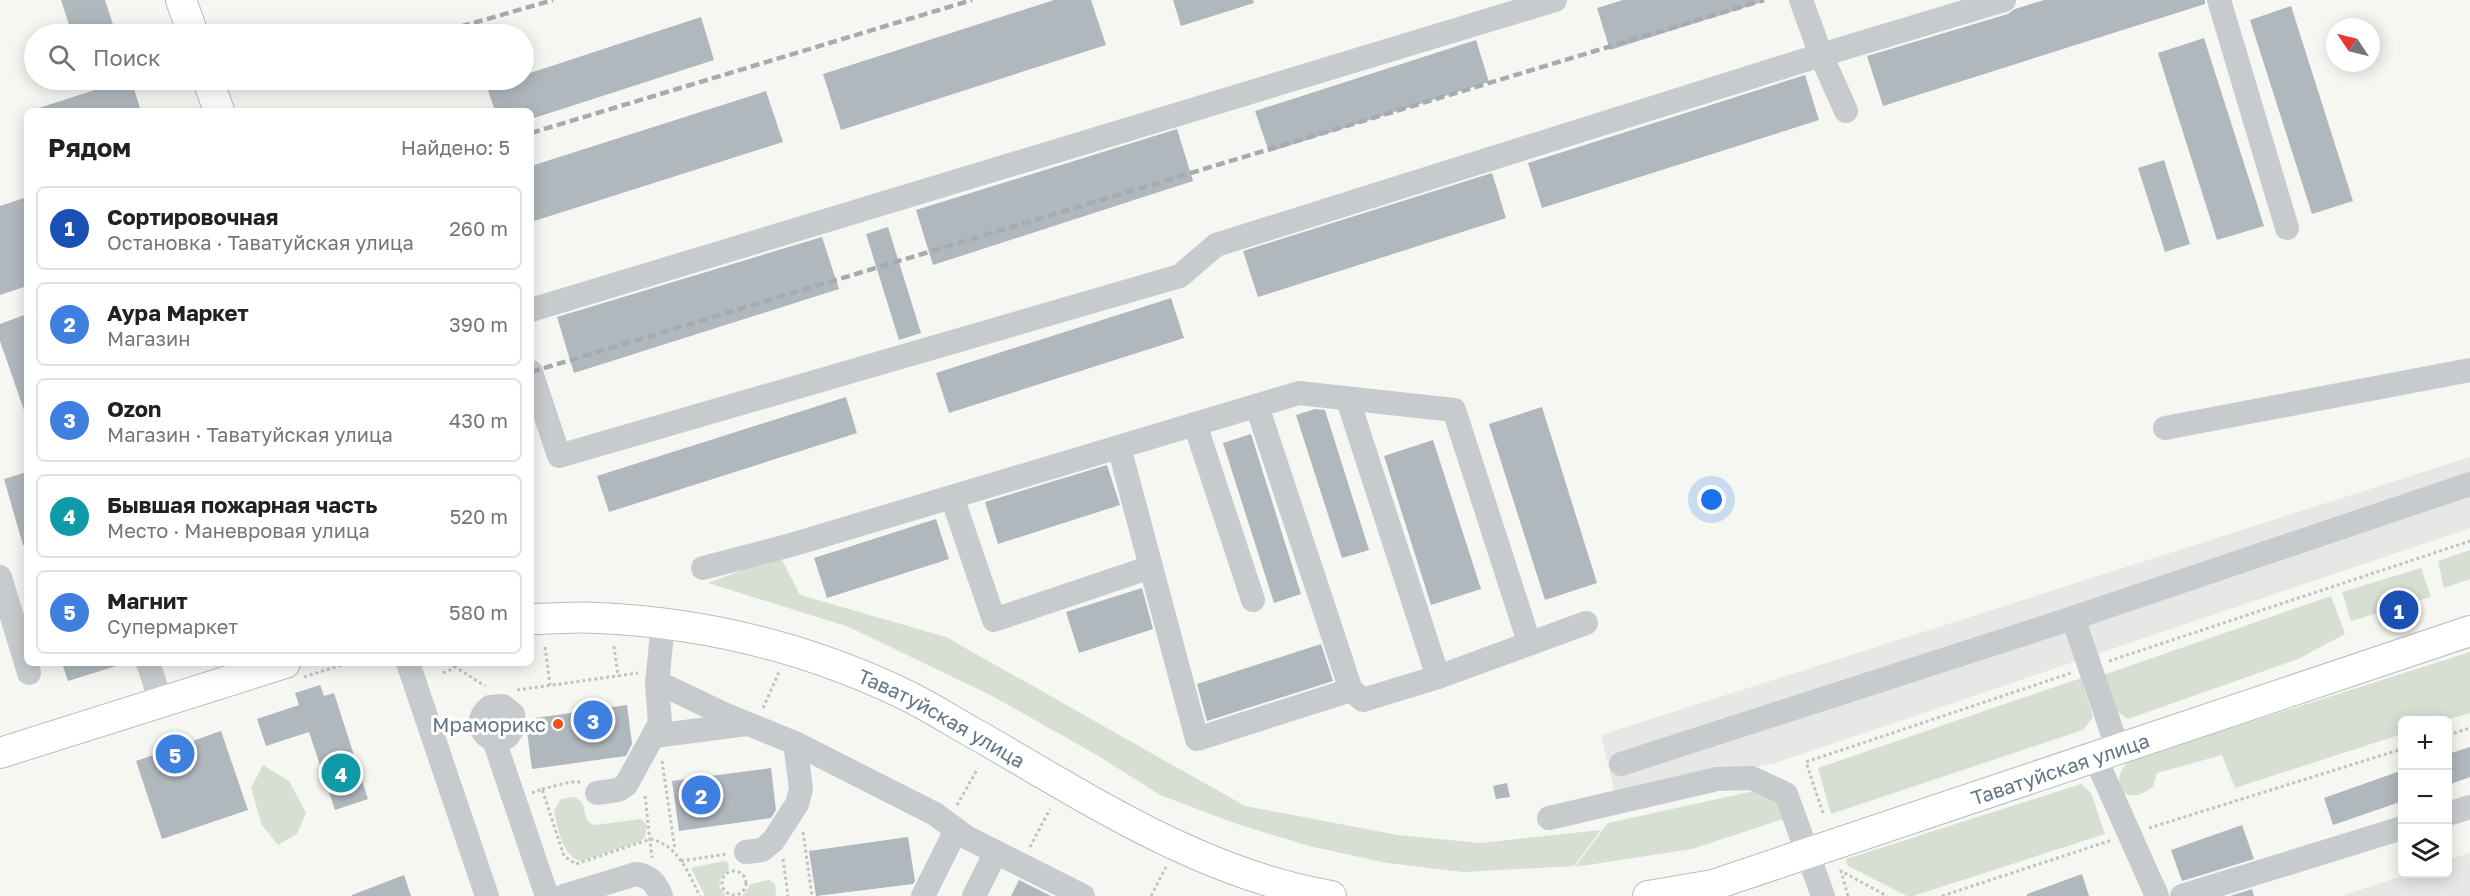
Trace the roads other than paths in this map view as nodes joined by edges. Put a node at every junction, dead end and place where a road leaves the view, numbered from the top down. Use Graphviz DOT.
graph roads {
  1 [pos="181,0"];
  2 [pos="1555,0"];
  3 [pos="1801,0"];
  4 [pos="2004,0"];
  5 [pos="2219,0"];
  6 [pos="189,24"];
  7 [pos="1821,55"];
  8 [pos="212,90"];
  9 [pos="218,108"];
  10 [pos="1846,111"];
  11 [pos="2287,228"];
  12 [pos="534,309"];
  13 [pos="2470,370"];
  14 [pos="534,381"];
  15 [pos="1348,400"];
  16 [pos="1257,406"];
  17 [pos="1195,424"];
  18 [pos="2165,428"];
  19 [pos="1119,447"];
  20 [pos="2470,484"];
  21 [pos="952,497"];
  22 [pos="1151,567"];
  23 [pos="703,568"];
  24 [pos="0,577"];
  25 [pos="1253,600"];
  26 [pos="2073,618"];
  27 [pos="534,619"];
  28 [pos="1586,622"];
  29 [pos="663,623"];
  30 [pos="2470,630"];
  31 [pos="1529,642"];
  32 [pos="24,656"];
  33 [pos="27,666"];
  34 [pos="149,666"];
  35 [pos="275,666"];
  36 [pos="409,666"];
  37 [pos="29,673"];
  38 [pos="658,676"];
  39 [pos="1438,677"];
  40 [pos="1351,690"];
  41 [pos="161,702"];
  42 [pos="751,725"];
  43 [pos="657,736"];
  44 [pos="494,740"];
  45 [pos="795,742"];
  46 [pos="0,753"];
  47 [pos="2107,753"];
  48 [pos="1621,764"];
  49 [pos="597,793"];
  50 [pos="2470,807"];
  51 [pos="2452,813"];
  52 [pos="1549,818"];
  53 [pos="952,826"];
  54 [pos="2398,830"];
  55 [pos="746,852"];
  56 [pos="996,852"];
  57 [pos="1809,853"];
  58 [pos="654,886"];
  59 [pos="1314,894"];
  60 [pos="487,896"];
  61 [pos="547,896"];
  62 [pos="564,896"];
  63 [pos="923,896"];
  64 [pos="974,896"];
  65 [pos="1083,896"];
  66 [pos="1648,896"];
  67 [pos="1823,896"];
  68 [pos="2157,896"];
  69 [pos="2182,896"];
  1 -- 6 [label="main road"];
  2 -- 12 [label="street"];
  3 -- 7 [label="street"];
  4 -- 7 [label="street"];
  5 -- 11 [label="street"];
  7 -- 10 [label="street"];
  7 -- 14 [label="street"];
  8 -- 9 [label="main road"];
  13 -- 18 [label="street"];
  15 -- 16 [label="street"];
  15 -- 31 [label="street"];
  15 -- 39 [label="street"];
  16 -- 17 [label="street"];
  16 -- 40 [label="street"];
  17 -- 19 [label="street"];
  17 -- 25 [label="street"];
  19 -- 21 [label="street"];
  19 -- 22 [label="street"];
  20 -- 26 [label="street"];
  21 -- 22 [label="street"];
  21 -- 23 [label="street"];
  22 -- 40 [label="street"];
  24 -- 32 [label="street"];
  26 -- 47 [label="street"];
  26 -- 48 [label="street"];
  27 -- 29 [label="main road, Таватуйская улица"];
  28 -- 31 [label="street"];
  29 -- 38 [label="street"];
  29 -- 59 [label="main road, Таватуйская улица"];
  30 -- 47 [label="main road, Таватуйская улица"];
  31 -- 39 [label="street"];
  33 -- 37 [label="street"];
  34 -- 41 [label="street"];
  35 -- 41 [label="main road"];
  36 -- 60 [label="street"];
  38 -- 42 [label="street"];
  38 -- 43 [label="street"];
  39 -- 40 [label="street"];
  41 -- 46 [label="main road"];
  42 -- 43 [label="street"];
  42 -- 45 [label="street"];
  43 -- 49 [label="street"];
  44 -- 61 [label="street"];
  45 -- 53 [label="street"];
  45 -- 55 [label="street"];
  47 -- 57 [label="main road, Таватуйская улица"];
  47 -- 68 [label="street"];
  50 -- 51 [label="street"];
  52 -- 57 [label="street"];
  53 -- 56 [label="street"];
  53 -- 63 [label="street"];
  54 -- 69 [label="street"];
  56 -- 64 [label="street"];
  56 -- 65 [label="street"];
  57 -- 66 [label="main road, Таватуйская улица"];
  57 -- 67 [label="street"];
  58 -- 62 [label="street"];
}
